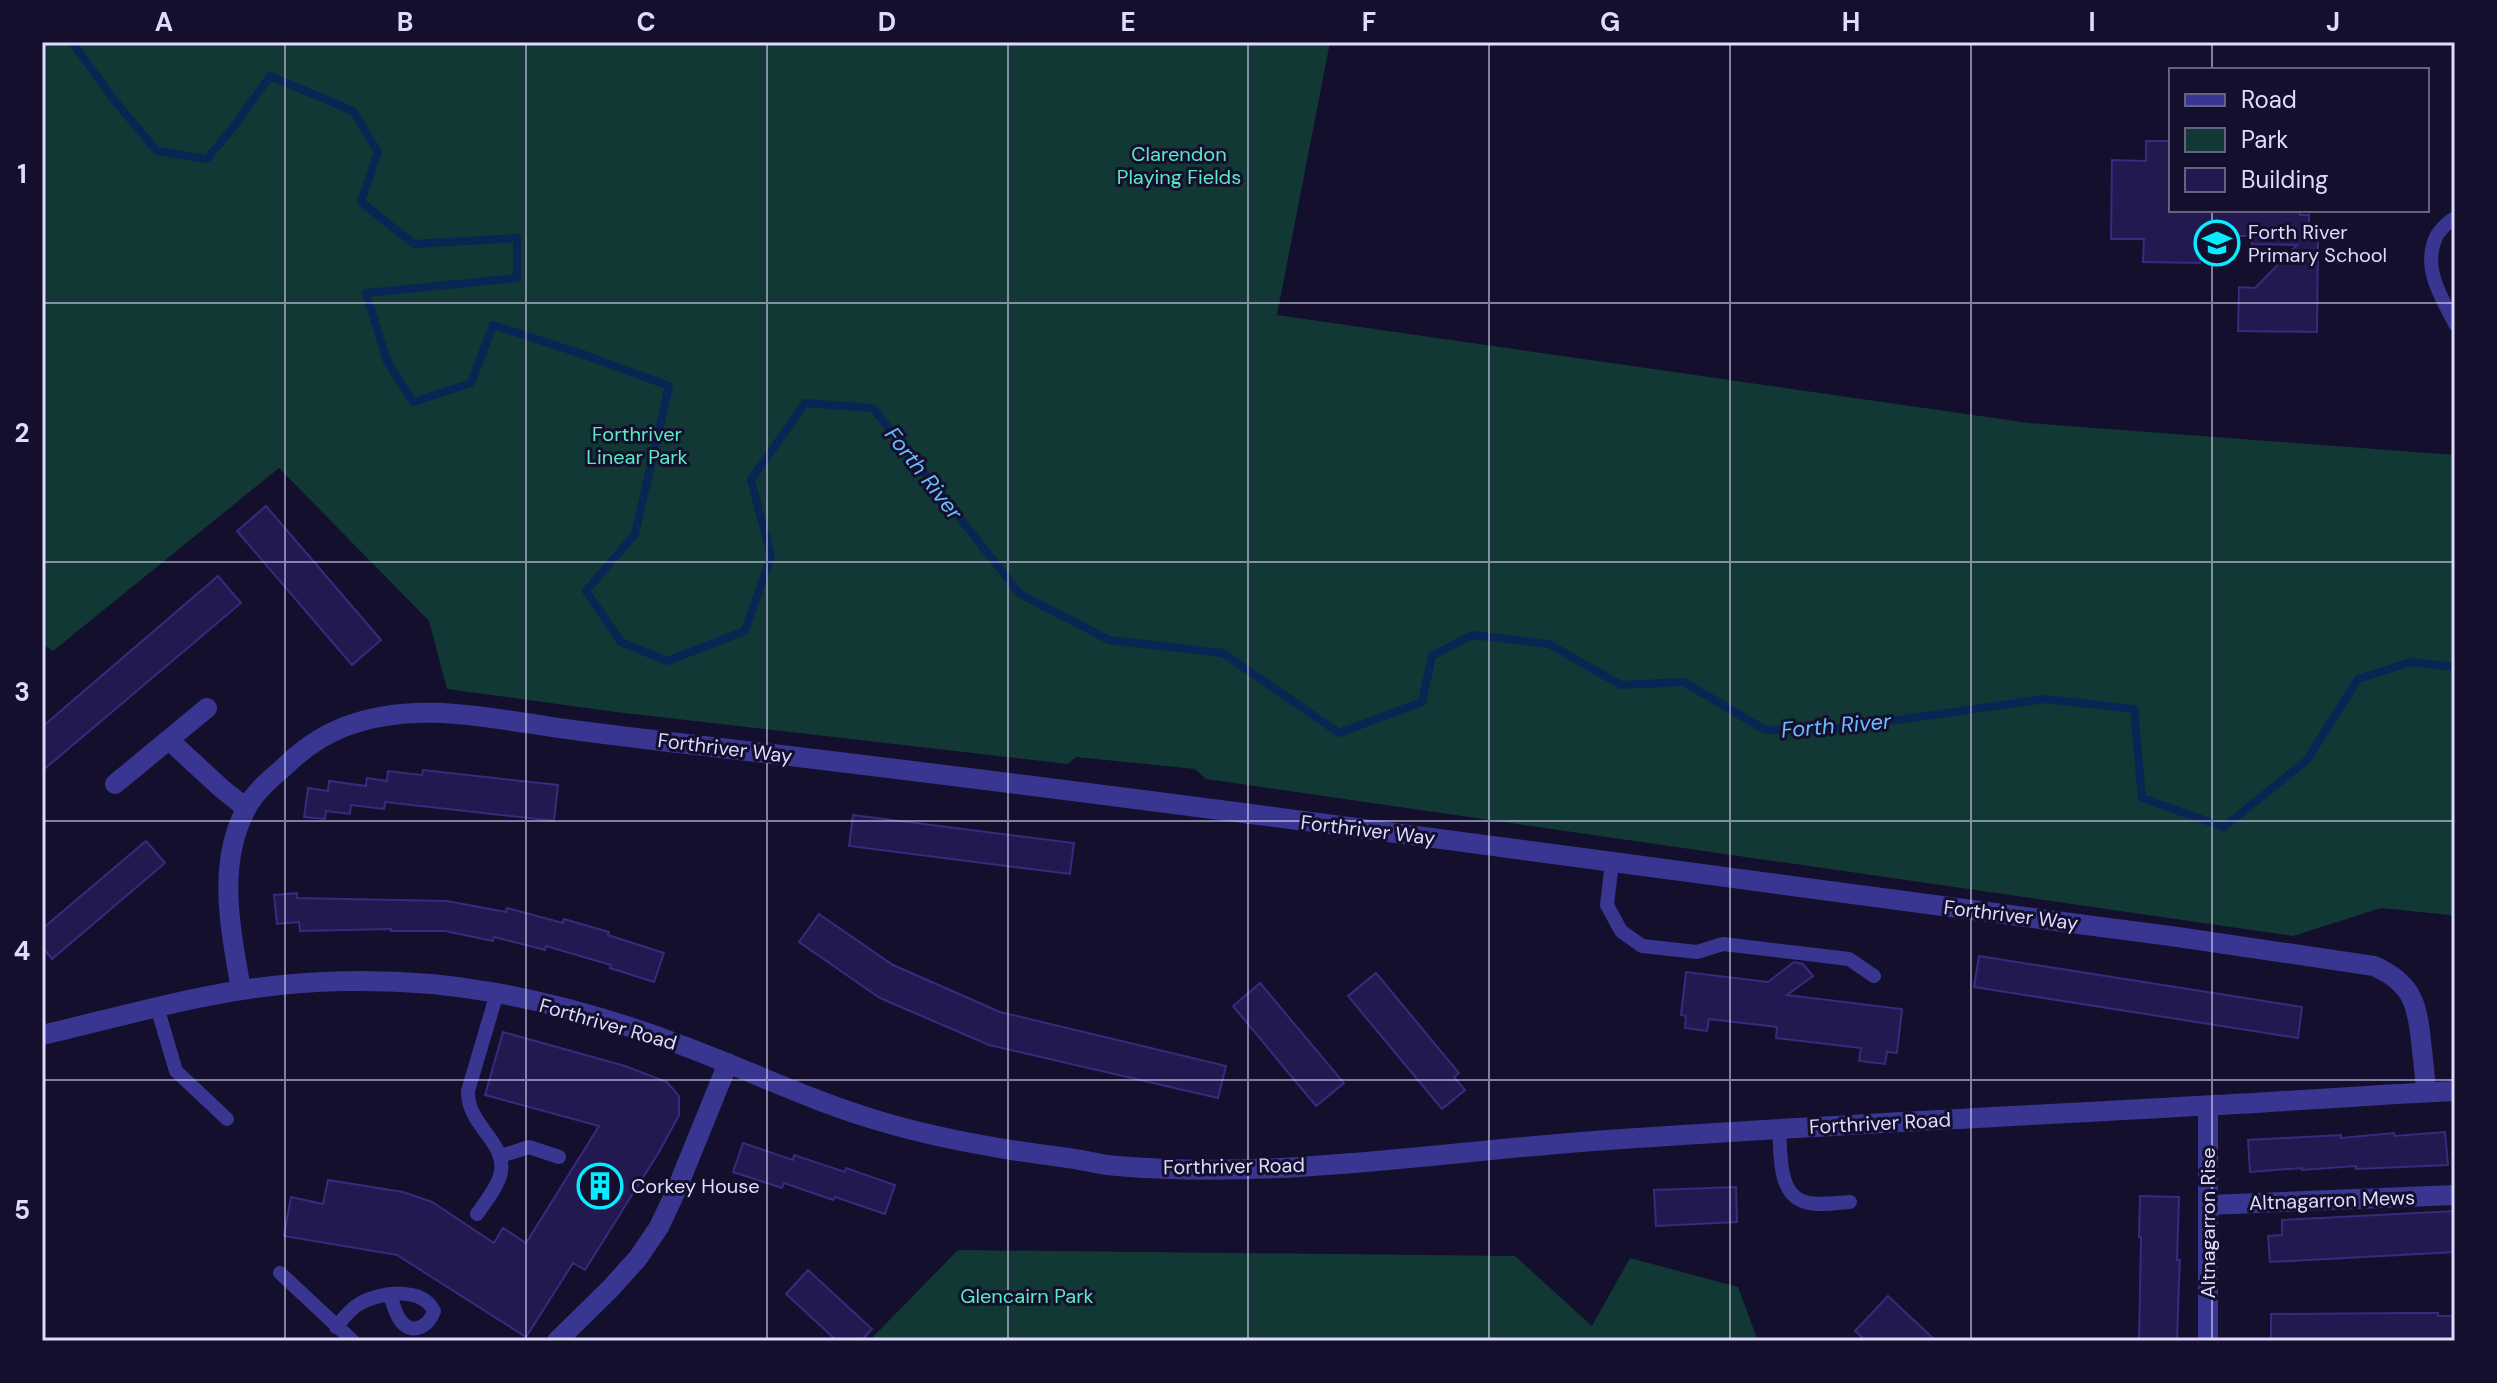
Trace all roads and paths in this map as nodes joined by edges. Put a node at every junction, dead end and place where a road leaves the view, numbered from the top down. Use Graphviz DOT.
graph roads {
  1 [pos="2455,218"];
  2 [pos="2455,324"];
  3 [pos="207,708"];
  4 [pos="169,740"];
  5 [pos="115,784"];
  6 [pos="246,808"];
  7 [pos="1612,862"];
  8 [pos="1874,976"];
  9 [pos="241,990"];
  10 [pos="497,993"];
  11 [pos="157,1007"];
  12 [pos="42,1035"];
  13 [pos="728,1063"];
  14 [pos="2455,1091"];
  15 [pos="2426,1092"];
  16 [pos="2208,1106"];
  17 [pos="227,1119"];
  18 [pos="1779,1128"];
  19 [pos="501,1156"];
  20 [pos="559,1157"];
  21 [pos="2455,1195"];
  22 [pos="1850,1202"];
  23 [pos="2209,1205"];
  24 [pos="477,1214"];
  25 [pos="280,1273"];
  26 [pos="390,1295"];
  27 [pos="336,1327"];
  28 [pos="562,1339"];
  29 [pos="353,1341"];
  30 [pos="2208,1341"];
  1 -- 2 [label="lane"];
  3 -- 4 [label="street"];
  4 -- 5 [label="street"];
  4 -- 6 [label="street"];
  6 -- 7 [label="street, Forthriver Way"];
  6 -- 9 [label="street, Forthriver Way"];
  7 -- 8 [label="lane"];
  7 -- 15 [label="street, Forthriver Way"];
  9 -- 10 [label="street, Forthriver Road"];
  9 -- 11 [label="street, Forthriver Road"];
  10 -- 13 [label="street, Forthriver Road"];
  10 -- 19 [label="lane"];
  11 -- 12 [label="street, Forthriver Road"];
  11 -- 17 [label="lane"];
  13 -- 18 [label="street, Forthriver Road"];
  13 -- 28 [label="street"];
  14 -- 15 [label="street, Forthriver Road"];
  15 -- 16 [label="street, Forthriver Road"];
  16 -- 18 [label="street, Forthriver Road"];
  16 -- 23 [label="street, Altnagarron Rise"];
  18 -- 22 [label="lane"];
  19 -- 20 [label="lane"];
  19 -- 24 [label="lane"];
  21 -- 23 [label="street, Altnagarron Mews"];
  23 -- 30 [label="street, Altnagarron Rise"];
  25 -- 27 [label="lane"];
  26 -- 27 [label="lane"];
  27 -- 29 [label="lane"];
}
